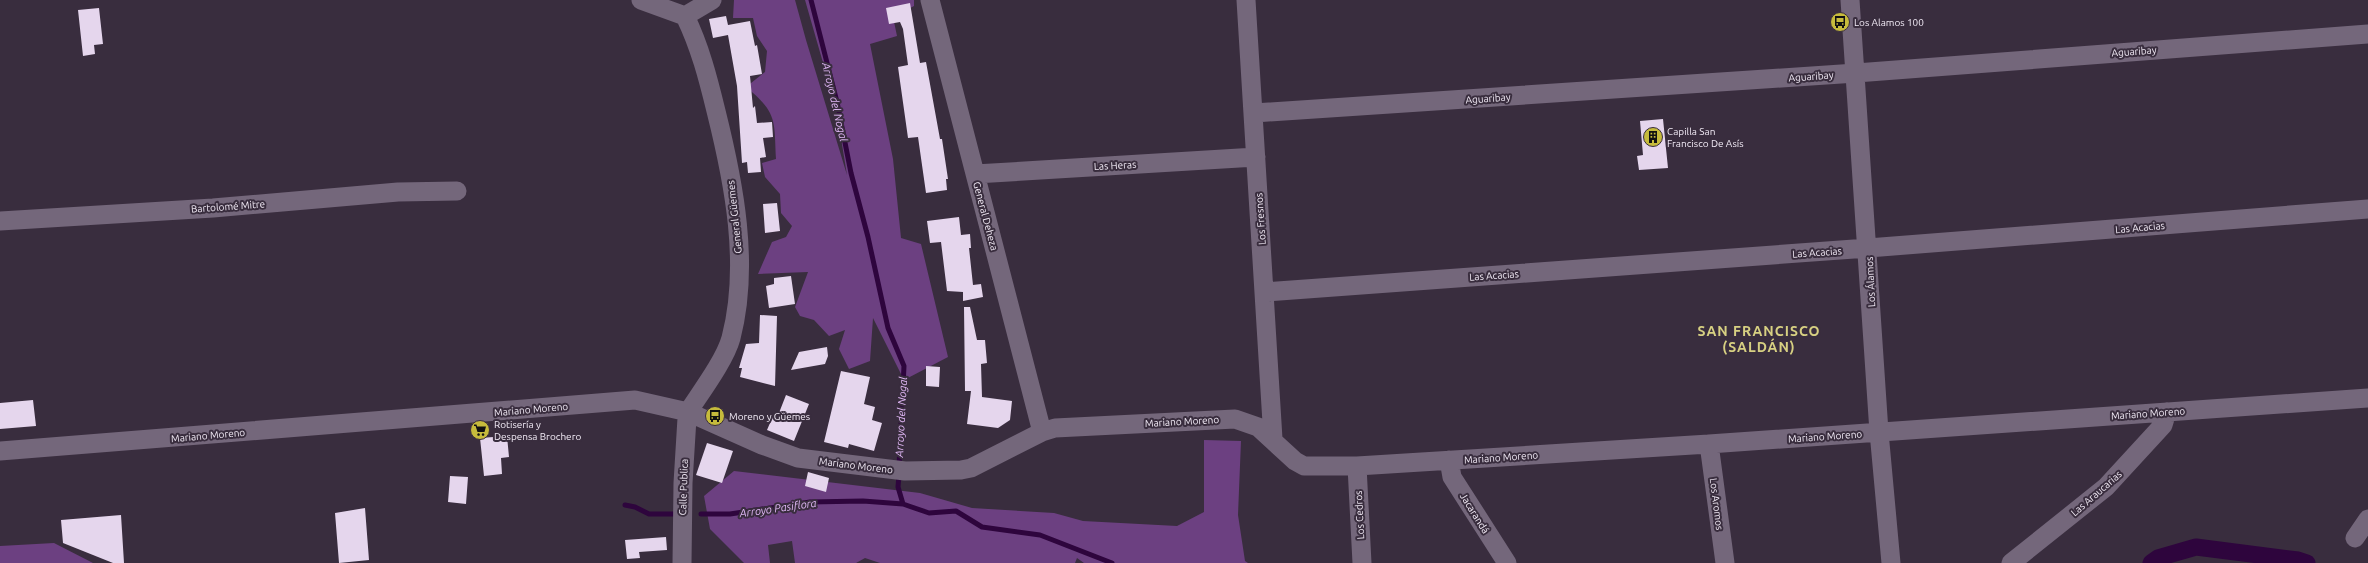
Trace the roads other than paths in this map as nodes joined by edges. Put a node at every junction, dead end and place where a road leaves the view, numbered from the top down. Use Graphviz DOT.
graph roads {
  1 [pos="641,0"];
  2 [pos="712,0"];
  3 [pos="930,0"];
  4 [pos="1246,0"];
  5 [pos="1850,0"];
  6 [pos="685,16"];
  7 [pos="2368,34"];
  8 [pos="1856,73"];
  9 [pos="1254,113"];
  10 [pos="1256,157"];
  11 [pos="975,174"];
  12 [pos="457,191"];
  13 [pos="2368,209"];
  14 [pos="0,221"];
  15 [pos="1868,248"];
  16 [pos="1265,292"];
  17 [pos="2368,398"];
  18 [pos="688,412"];
  19 [pos="2167,412"];
  20 [pos="1042,432"];
  21 [pos="1879,432"];
  22 [pos="1273,439"];
  23 [pos="1709,444"];
  24 [pos="0,452"];
  25 [pos="1449,460"];
  26 [pos="1356,466"];
  27 [pos="2368,519"];
  28 [pos="2355,538"];
  29 [pos="682,563"];
  30 [pos="1362,563"];
  31 [pos="1506,563"];
  32 [pos="1725,563"];
  33 [pos="1890,563"];
  34 [pos="2011,563"];
  1 -- 6 [label="street"];
  2 -- 6 [label="street"];
  3 -- 11 [label="street, General Deheza"];
  4 -- 9 [label="street, Los Fresnos"];
  5 -- 8 [label="street, Los Álamos"];
  6 -- 18 [label="street, General Güemes"];
  7 -- 8 [label="street, Aguaribay"];
  8 -- 9 [label="street, Aguaribay"];
  8 -- 15 [label="street, Los Álamos"];
  9 -- 10 [label="street, Los Fresnos"];
  10 -- 11 [label="street, Las Heras"];
  10 -- 16 [label="street, Los Fresnos"];
  11 -- 20 [label="street, General Deheza"];
  12 -- 14 [label="street, Bartolomé Mitre"];
  13 -- 15 [label="street, Las Acacias"];
  15 -- 16 [label="street, Las Acacias"];
  15 -- 21 [label="street, Los Álamos"];
  16 -- 22 [label="street, Los Fresnos"];
  17 -- 19 [label="street, Mariano Moreno"];
  18 -- 20 [label="street, Mariano Moreno"];
  18 -- 24 [label="street, Mariano Moreno"];
  18 -- 29 [label="street, Calle Publica"];
  19 -- 21 [label="street, Mariano Moreno"];
  19 -- 34 [label="street, Las Araucarias"];
  20 -- 22 [label="street, Mariano Moreno"];
  21 -- 23 [label="street, Mariano Moreno"];
  21 -- 33 [label="street, Los Álamos"];
  22 -- 26 [label="street, Mariano Moreno"];
  23 -- 25 [label="street, Mariano Moreno"];
  23 -- 32 [label="street, Los Aromos"];
  25 -- 26 [label="street, Mariano Moreno"];
  25 -- 31 [label="street, Jacarandá"];
  26 -- 30 [label="street, Los Cedros"];
  27 -- 28 [label="street"];
}
